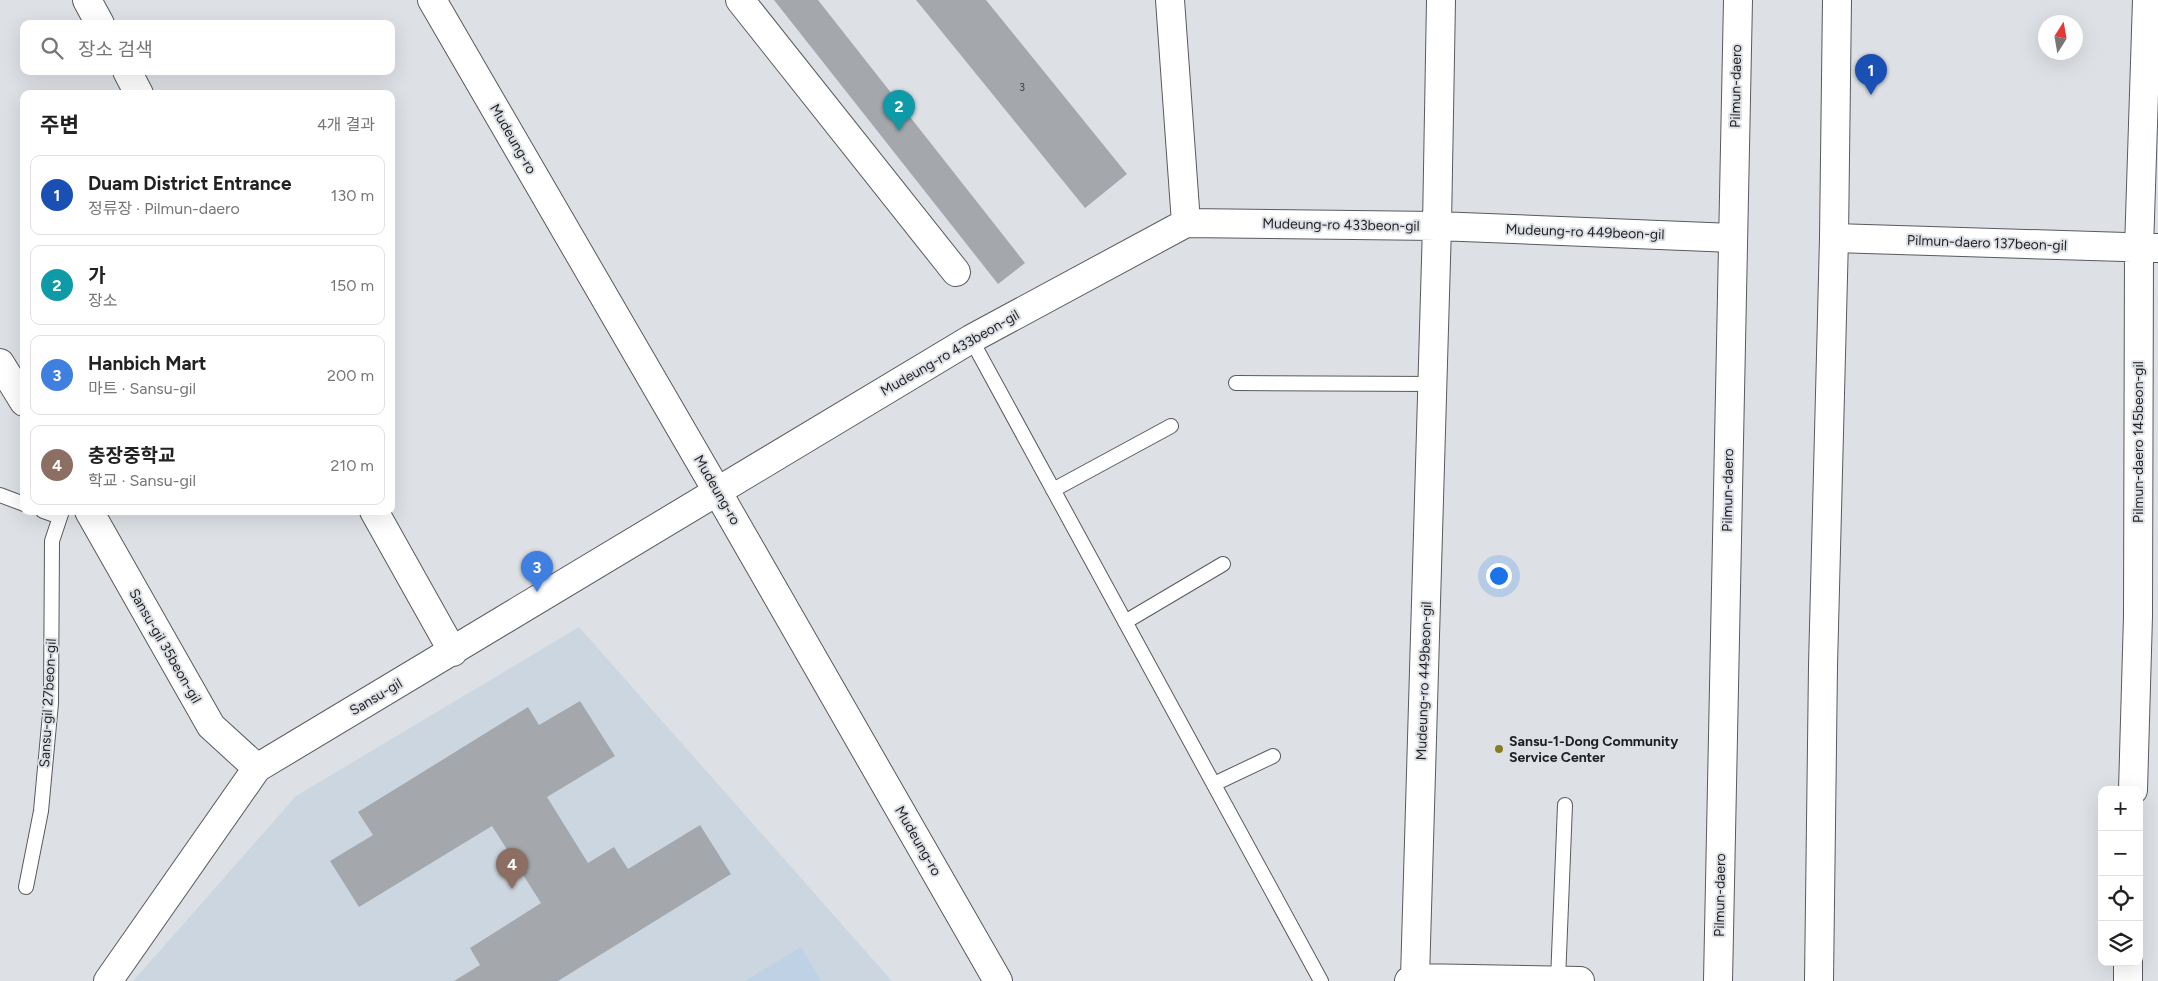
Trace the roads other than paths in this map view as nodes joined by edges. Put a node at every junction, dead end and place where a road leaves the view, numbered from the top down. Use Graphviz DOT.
graph roads {
  1 [pos="87,0"];
  2 [pos="432,0"];
  3 [pos="740,0"];
  4 [pos="1170,0"];
  5 [pos="1440,0"];
  6 [pos="1738,0"];
  7 [pos="1837,0"];
  8 [pos="2147,0"];
  9 [pos="98,20"];
  10 [pos="129,75"];
  11 [pos="138,90"];
  12 [pos="1186,223"];
  13 [pos="1437,226"];
  14 [pos="1733,238"];
  15 [pos="1834,238"];
  16 [pos="2148,248"];
  17 [pos="956,272"];
  18 [pos="971,339"];
  19 [pos="0,363"];
  20 [pos="1236,383"];
  21 [pos="1433,384"];
  22 [pos="20,396"];
  23 [pos="1170,426"];
  24 [pos="717,490"];
  25 [pos="1052,490"];
  26 [pos="0,495"];
  27 [pos="20,502"];
  28 [pos="61,515"];
  29 [pos="91,515"];
  30 [pos="376,515"];
  31 [pos="1223,564"];
  32 [pos="2148,616"];
  33 [pos="1125,622"];
  34 [pos="452,652"];
  35 [pos="1273,756"];
  36 [pos="256,768"];
  37 [pos="1214,784"];
  38 [pos="2133,786"];
  39 [pos="1565,804"];
  40 [pos="26,887"];
  41 [pos="2128,966"];
  42 [pos="1412,979"];
  43 [pos="1522,980"];
  44 [pos="1558,980"];
  45 [pos="108,981"];
  46 [pos="998,981"];
  47 [pos="1321,981"];
  48 [pos="1580,981"];
  49 [pos="1718,981"];
  50 [pos="1820,981"];
  51 [pos="2128,981"];
  1 -- 9 [label="street"];
  2 -- 24 [label="street, Mudeung-ro"];
  3 -- 17 [label="street"];
  4 -- 12 [label="street"];
  5 -- 13 [label="street, Mudeung-ro 449beon-gil"];
  6 -- 14 [label="street, Pilmun-daero"];
  7 -- 15 [label="street"];
  8 -- 16 [label="street"];
  10 -- 11 [label="street"];
  12 -- 13 [label="street, Mudeung-ro 433beon-gil"];
  12 -- 18 [label="street, Mudeung-ro 433beon-gil"];
  13 -- 14 [label="street, Mudeung-ro 449beon-gil"];
  13 -- 21 [label="street, Mudeung-ro 449beon-gil"];
  14 -- 49 [label="street, Pilmun-daero"];
  15 -- 16 [label="street, Pilmun-daero 137beon-gil"];
  15 -- 50 [label="street"];
  16 -- 32 [label="street, Pilmun-daero 145beon-gil"];
  18 -- 24 [label="street, Mudeung-ro 433beon-gil"];
  18 -- 25 [label="lane"];
  19 -- 22 [label="street"];
  20 -- 21 [label="lane"];
  21 -- 42 [label="street, Mudeung-ro 449beon-gil"];
  23 -- 25 [label="lane"];
  24 -- 34 [label="street, Sansu-gil"];
  24 -- 46 [label="street, Mudeung-ro"];
  25 -- 33 [label="lane"];
  26 -- 27 [label="lane"];
  28 -- 40 [label="lane, Sansu-gil 27beon-gil"];
  29 -- 36 [label="street, Sansu-gil 35beon-gil"];
  30 -- 34 [label="street"];
  31 -- 33 [label="lane"];
  32 -- 38 [label="street, Pilmun-daero 145beon-gil"];
  33 -- 37 [label="lane"];
  34 -- 36 [label="street, Sansu-gil"];
  35 -- 37 [label="lane"];
  36 -- 45 [label="street, Sansu-gil"];
  37 -- 47 [label="lane"];
  39 -- 44 [label="lane"];
  41 -- 51 [label="street"];
  42 -- 43 [label="street, Mudeung-ro 449beon-gil"];
  43 -- 44 [label="street, Mudeung-ro 449beon-gil"];
  44 -- 48 [label="street, Mudeung-ro 449beon-gil"];
}
